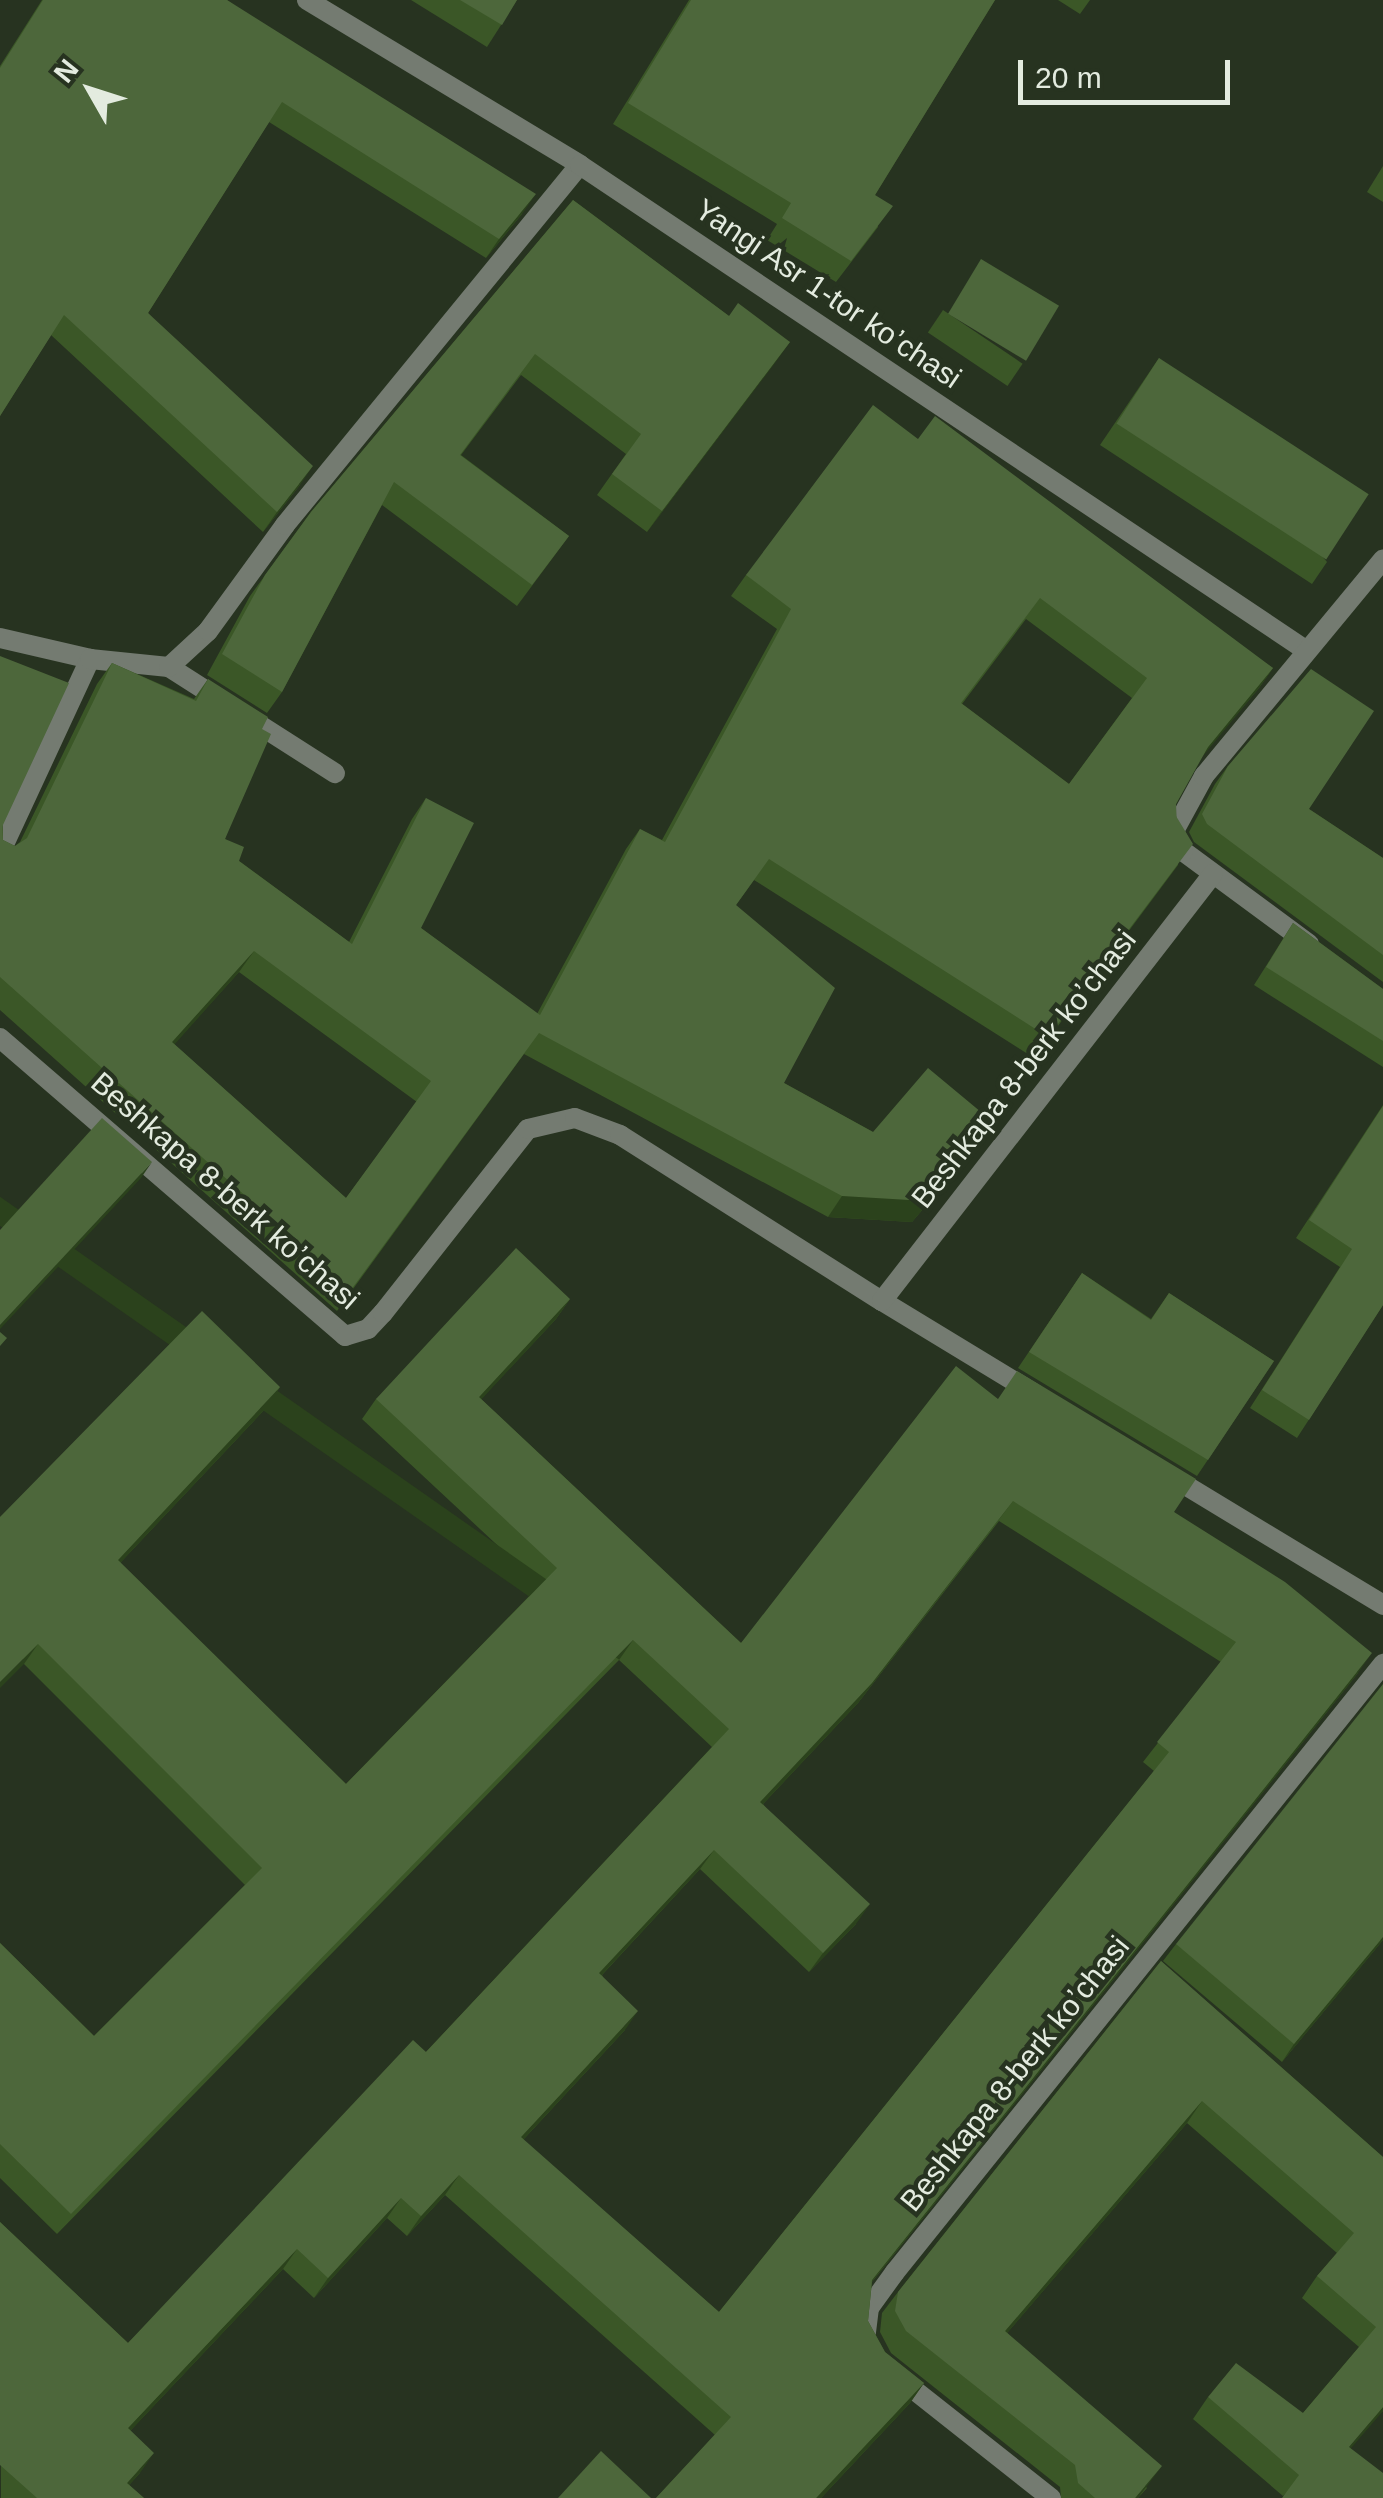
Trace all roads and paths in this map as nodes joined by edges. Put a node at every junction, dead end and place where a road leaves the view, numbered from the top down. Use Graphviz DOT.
graph roads {
  1 [pos="307,0"];
  2 [pos="580,165"];
  3 [pos="1383,560"];
  4 [pos="0,638"];
  5 [pos="1308,651"];
  6 [pos="90,659"];
  7 [pos="170,668"];
  8 [pos="335,773"];
  9 [pos="0,853"];
  10 [pos="1212,874"];
  11 [pos="1321,954"];
  12 [pos="0,1038"];
  13 [pos="882,1301"];
  14 [pos="1049,1402"];
  15 [pos="1149,1463"];
  16 [pos="1383,1605"];
  17 [pos="1383,1664"];
  18 [pos="1051,2498"];
  1 -- 2 [label="street, Yangi Asr 1-tor koʼchasi"];
  2 -- 5 [label="street, Yangi Asr 1-tor koʼchasi"];
  2 -- 7 [label="street"];
  3 -- 5 [label="street"];
  4 -- 6 [label="street"];
  5 -- 10 [label="street"];
  6 -- 7 [label="street"];
  6 -- 9 [label="street"];
  7 -- 8 [label="street"];
  10 -- 11 [label="street"];
  10 -- 13 [label="street, Beshkapa 8-berk koʼchasi"];
  12 -- 13 [label="street, Beshkapa 8-berk koʼchasi"];
  13 -- 14 [label="street, Beshkapa 8-berk koʼchasi"];
  15 -- 16 [label="street"];
  17 -- 18 [label="street, Beshkapa 8-berk koʼchasi"];
}
